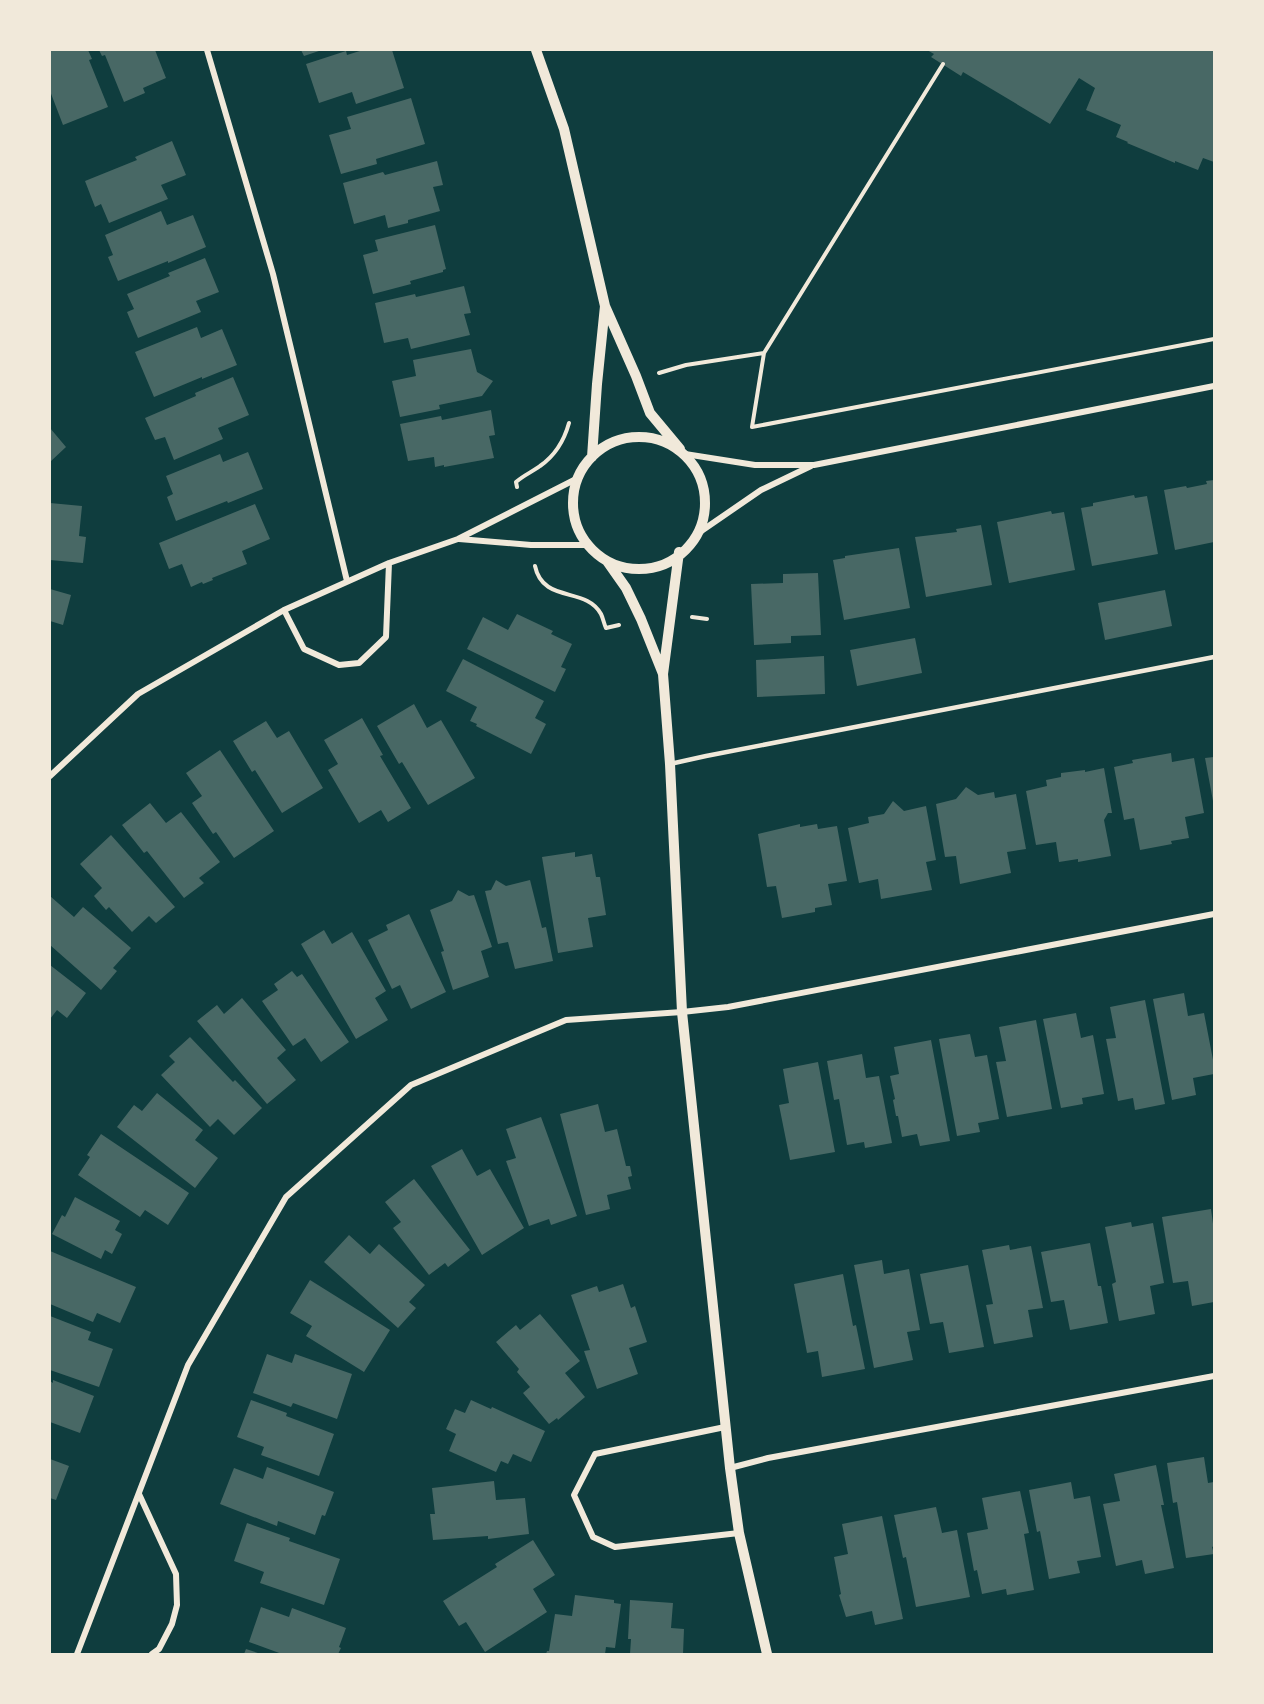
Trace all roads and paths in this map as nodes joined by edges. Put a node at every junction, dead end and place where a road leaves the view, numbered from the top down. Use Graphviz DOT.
graph roads {
  1 [pos="207,50"];
  2 [pos="536,50"];
  3 [pos="943,64"];
  4 [pos="604,306"];
  5 [pos="1215,339"];
  6 [pos="764,353"];
  7 [pos="657,374"];
  8 [pos="1215,386"];
  9 [pos="572,414"];
  10 [pos="682,451"];
  11 [pos="592,457"];
  12 [pos="814,465"];
  13 [pos="580,477"];
  14 [pos="518,495"];
  15 [pos="697,534"];
  16 [pos="458,539"];
  17 [pos="586,544"];
  18 [pos="679,552"];
  19 [pos="607,561"];
  20 [pos="534,562"];
  21 [pos="389,563"];
  22 [pos="347,581"];
  23 [pos="284,610"];
  24 [pos="621,624"];
  25 [pos="1215,657"];
  26 [pos="663,674"];
  27 [pos="670,764"];
  28 [pos="50,776"];
  29 [pos="1215,914"];
  30 [pos="682,1012"];
  31 [pos="1215,1377"];
  32 [pos="725,1426"];
  33 [pos="730,1468"];
  34 [pos="139,1494"];
  35 [pos="739,1533"];
  36 [pos="77,1654"];
  37 [pos="152,1654"];
  38 [pos="767,1654"];
  1 -- 22 [label="street"];
  2 -- 4 [label="street"];
  3 -- 6 [label="path"];
  4 -- 10 [label="street"];
  4 -- 11 [label="street"];
  5 -- 6 [label="path"];
  6 -- 7 [label="path"];
  8 -- 12 [label="street"];
  9 -- 14 [label="path"];
  10 -- 11 [label="street"];
  10 -- 12 [label="street"];
  10 -- 15 [label="street"];
  11 -- 13 [label="street"];
  12 -- 15 [label="street"];
  13 -- 16 [label="street"];
  13 -- 17 [label="street"];
  15 -- 18 [label="street"];
  16 -- 17 [label="street"];
  16 -- 21 [label="street"];
  17 -- 19 [label="street"];
  18 -- 19 [label="street"];
  18 -- 26 [label="street"];
  19 -- 26 [label="street"];
  20 -- 24 [label="path"];
  21 -- 22 [label="street"];
  21 -- 23 [label="street"];
  22 -- 23 [label="street"];
  23 -- 28 [label="street"];
  25 -- 27 [label="lane"];
  26 -- 27 [label="street"];
  27 -- 30 [label="street"];
  29 -- 30 [label="street"];
  30 -- 32 [label="street"];
  30 -- 34 [label="street"];
  31 -- 33 [label="street"];
  32 -- 33 [label="street"];
  32 -- 35 [label="street"];
  33 -- 35 [label="street"];
  34 -- 36 [label="street"];
  34 -- 37 [label="street"];
  35 -- 38 [label="street"];
}
